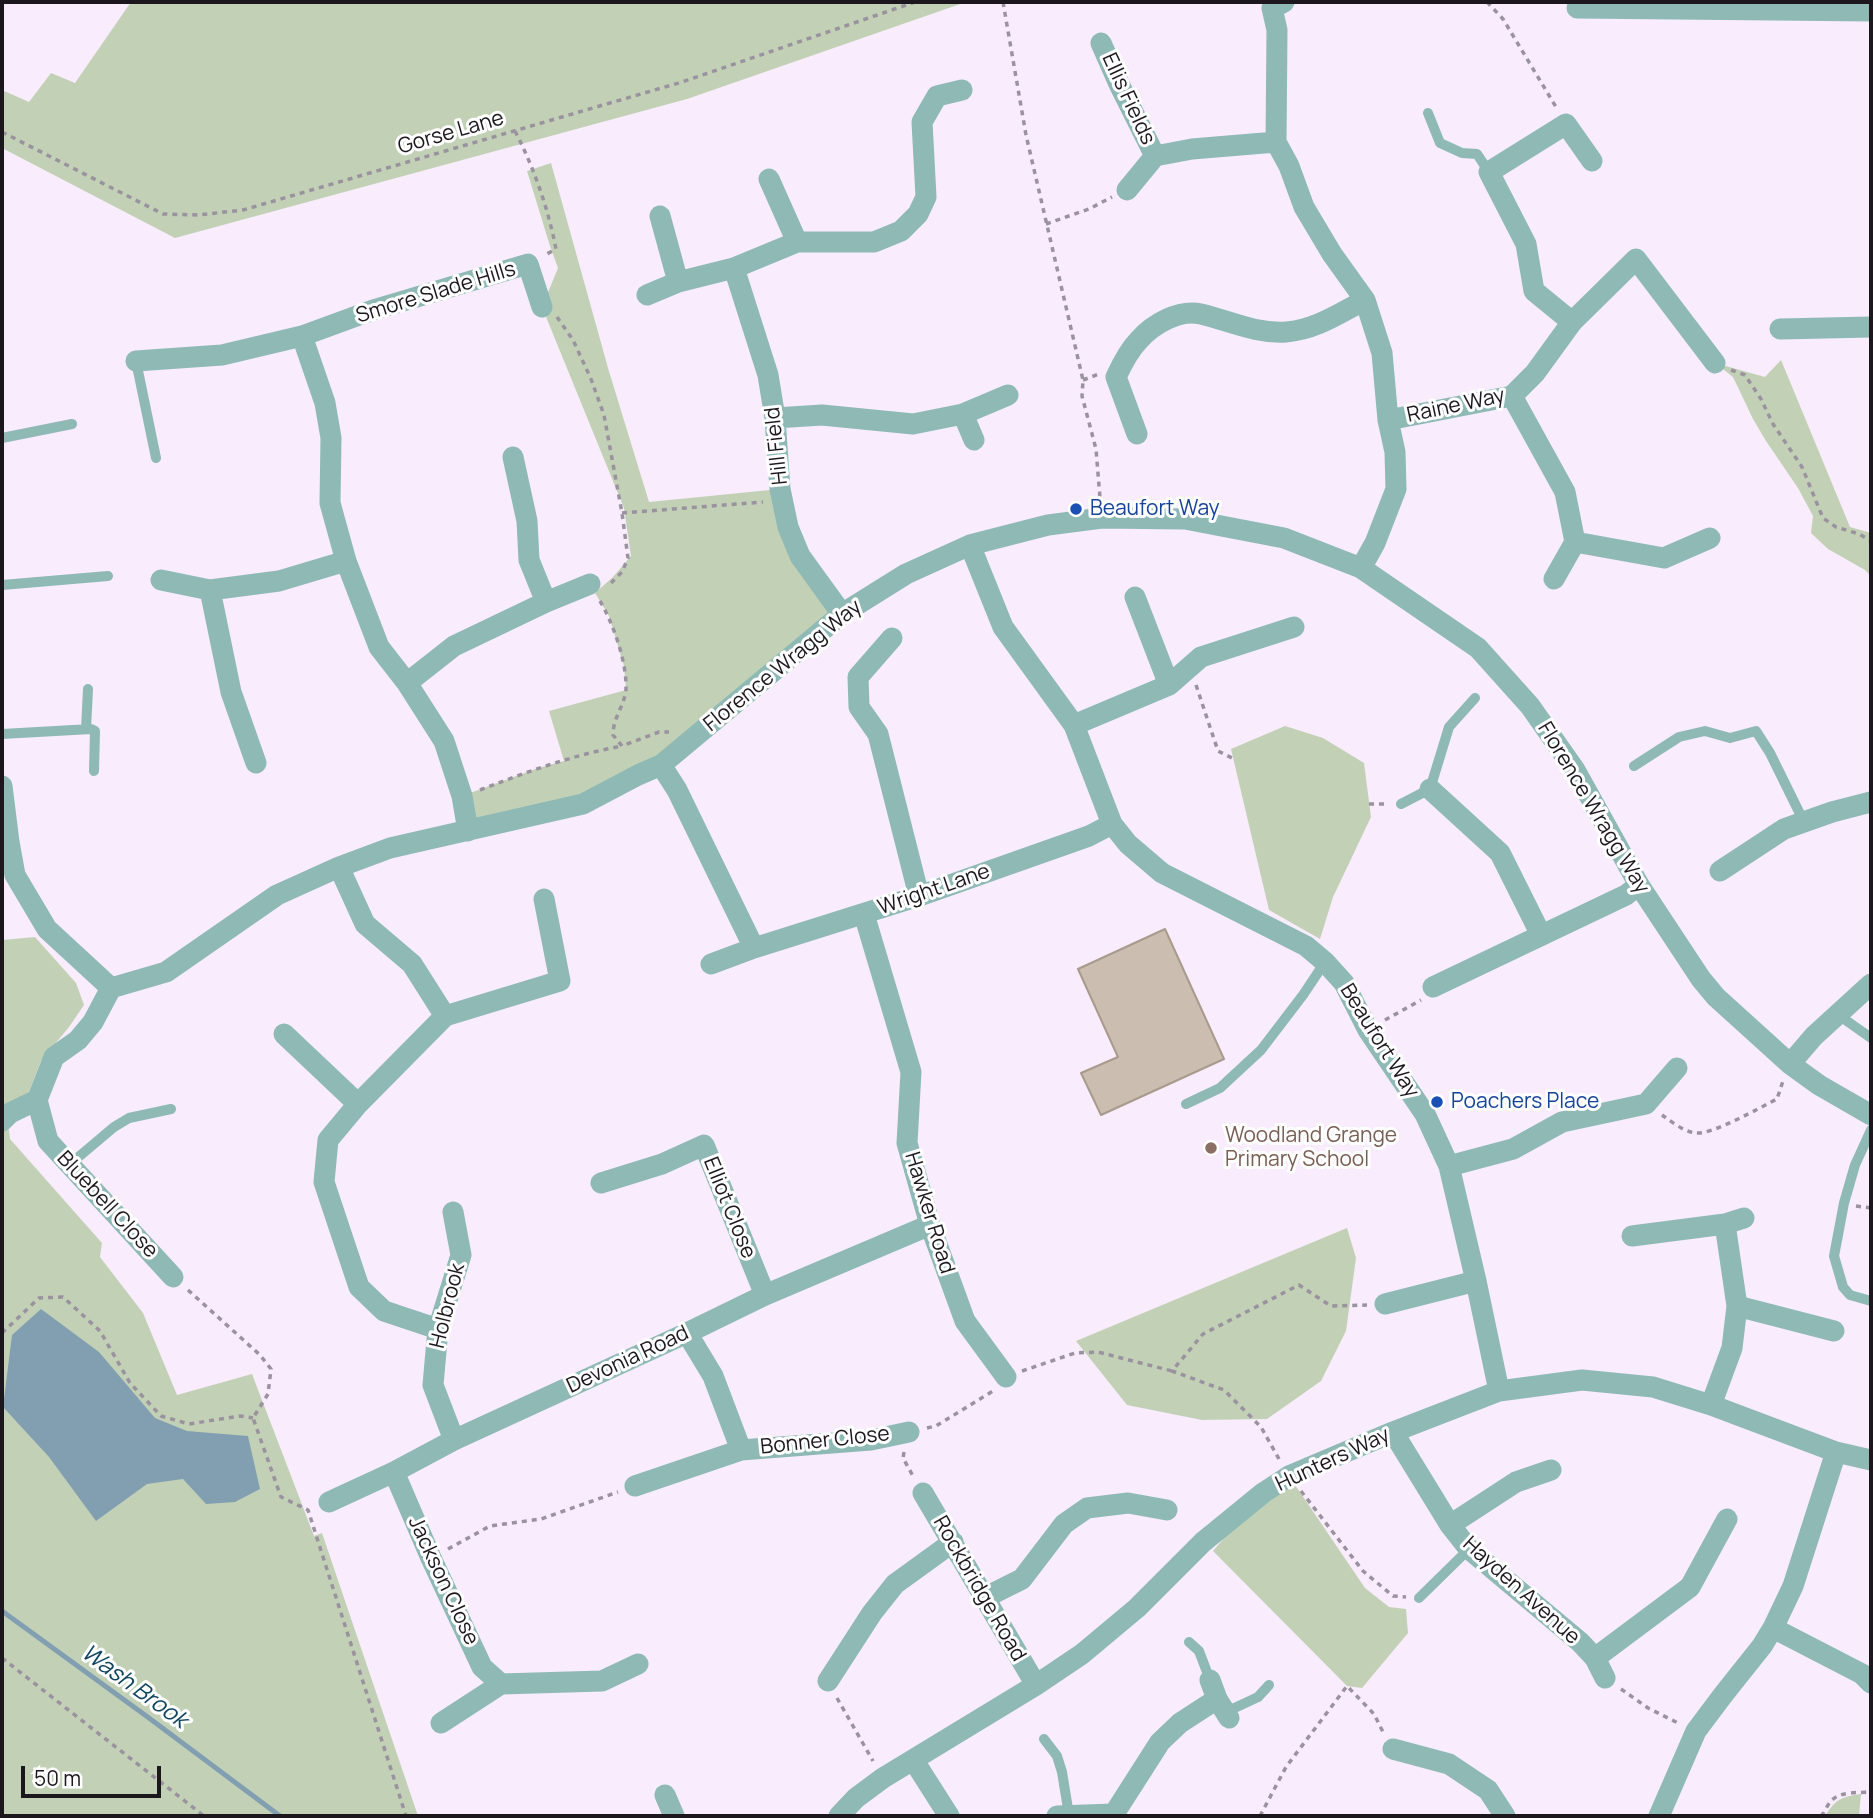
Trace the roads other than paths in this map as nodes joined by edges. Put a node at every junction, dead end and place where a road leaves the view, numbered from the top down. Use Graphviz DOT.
graph roads {
  1 [pos="1284,2"];
  2 [pos="1577,8"];
  3 [pos="1871,11"];
  4 [pos="1101,43"];
  5 [pos="962,90"];
  6 [pos="1429,113"];
  7 [pos="1276,142"];
  8 [pos="1155,156"];
  9 [pos="1592,161"];
  10 [pos="1489,172"];
  11 [pos="769,179"];
  12 [pos="1127,190"];
  13 [pos="660,216"];
  14 [pos="797,242"];
  15 [pos="734,268"];
  16 [pos="678,282"];
  17 [pos="647,295"];
  18 [pos="1366,300"];
  19 [pos="542,307"];
  20 [pos="1572,322"];
  21 [pos="1871,327"];
  22 [pos="1780,329"];
  23 [pos="303,336"];
  24 [pos="136,361"];
  25 [pos="1715,363"];
  26 [pos="1008,395"];
  27 [pos="1512,396"];
  28 [pos="962,414"];
  29 [pos="775,418"];
  30 [pos="1388,420"];
  31 [pos="72,424"];
  32 [pos="1137,434"];
  33 [pos="2,438"];
  34 [pos="974,440"];
  35 [pos="513,457"];
  36 [pos="156,458"];
  37 [pos="1710,538"];
  38 [pos="1575,542"];
  39 [pos="970,545"];
  40 [pos="346,561"];
  41 [pos="1361,568"];
  42 [pos="108,576"];
  43 [pos="1554,579"];
  44 [pos="161,580"];
  45 [pos="590,584"];
  46 [pos="2,585"];
  47 [pos="210,590"];
  48 [pos="1135,597"];
  49 [pos="546,602"];
  50 [pos="842,614"];
  51 [pos="1294,627"];
  52 [pos="892,638"];
  53 [pos="407,683"];
  54 [pos="1169,684"];
  55 [pos="88,689"];
  56 [pos="1475,698"];
  57 [pos="1074,725"];
  58 [pos="86,729"];
  59 [pos="2,734"];
  60 [pos="256,763"];
  61 [pos="661,765"];
  62 [pos="1634,766"];
  63 [pos="94,771"];
  64 [pos="2,786"];
  65 [pos="1430,789"];
  66 [pos="1871,802"];
  67 [pos="1401,804"];
  68 [pos="1804,822"];
  69 [pos="1112,824"];
  70 [pos="468,831"];
  71 [pos="339,867"];
  72 [pos="1720,871"];
  73 [pos="8,876"];
  74 [pos="1639,885"];
  75 [pos="919,896"];
  76 [pos="544,899"];
  77 [pos="864,914"];
  78 [pos="1541,935"];
  79 [pos="754,948"];
  80 [pos="1325,961"];
  81 [pos="711,964"];
  82 [pos="1871,984"];
  83 [pos="1433,987"];
  84 [pos="111,988"];
  85 [pos="1838,1014"];
  86 [pos="445,1016"];
  87 [pos="284,1034"];
  88 [pos="1871,1038"];
  89 [pos="1790,1064"];
  90 [pos="1677,1068"];
  91 [pos="37,1100"];
  92 [pos="358,1104"];
  93 [pos="1186,1104"];
  94 [pos="171,1109"];
  95 [pos="1871,1115"];
  96 [pos="2,1121"];
  97 [pos="1871,1130"];
  98 [pos="69,1165"];
  99 [pos="1449,1166"];
  100 [pos="601,1183"];
  101 [pos="453,1212"];
  102 [pos="930,1225"];
  103 [pos="1632,1236"];
  104 [pos="173,1277"];
  105 [pos="1476,1282"];
  106 [pos="765,1295"];
  107 [pos="1871,1301"];
  108 [pos="1385,1304"];
  109 [pos="1737,1306"];
  110 [pos="438,1329"];
  111 [pos="1834,1331"];
  112 [pos="687,1333"];
  113 [pos="1006,1377"];
  114 [pos="1499,1391"];
  115 [pos="1711,1405"];
  116 [pos="909,1432"];
  117 [pos="1392,1432"];
  118 [pos="454,1440"];
  119 [pos="741,1450"];
  120 [pos="1836,1452"];
  121 [pos="1871,1460"];
  122 [pos="1551,1470"];
  123 [pos="394,1472"];
  124 [pos="635,1486"];
  125 [pos="923,1493"];
  126 [pos="329,1502"];
  127 [pos="1167,1510"];
  128 [pos="1727,1519"];
  129 [pos="1450,1525"];
  130 [pos="953,1542"];
  131 [pos="1469,1549"];
  132 [pos="984,1598"];
  133 [pos="1419,1598"];
  134 [pos="1773,1628"];
  135 [pos="1189,1642"];
  136 [pos="638,1664"];
  137 [pos="1868,1671"];
  138 [pos="828,1681"];
  139 [pos="501,1684"];
  140 [pos="1035,1685"];
  141 [pos="1269,1685"];
  142 [pos="1220,1702"];
  143 [pos="441,1723"];
  144 [pos="1044,1739"];
  145 [pos="1393,1749"];
  146 [pos="914,1761"];
  147 [pos="665,1795"];
  148 [pos="1115,1815"];
  149 [pos="1663,1815"];
  150 [pos="674,1816"];
  151 [pos="839,1816"];
  152 [pos="949,1816"];
  153 [pos="1063,1816"];
  154 [pos="1506,1816"];
  1 -- 7 [label="street"];
  2 -- 3 [label="street"];
  4 -- 8 [label="street, Ellis Fields"];
  5 -- 14 [label="street"];
  6 -- 10 [label="lane"];
  7 -- 8 [label="street, Ellis Fields"];
  7 -- 18 [label="street"];
  8 -- 12 [label="street, Ellis Fields"];
  9 -- 10 [label="street"];
  10 -- 20 [label="street"];
  11 -- 14 [label="street"];
  13 -- 16 [label="street"];
  14 -- 15 [label="street"];
  15 -- 16 [label="street"];
  15 -- 29 [label="street, Hill Field"];
  16 -- 17 [label="street"];
  18 -- 30 [label="street"];
  18 -- 32 [label="street"];
  19 -- 23 [label="street, Smore Slade Hills"];
  20 -- 25 [label="street, Raine Way"];
  20 -- 27 [label="street, Raine Way"];
  21 -- 22 [label="street"];
  23 -- 24 [label="street, Smore Slade Hills"];
  23 -- 40 [label="street"];
  24 -- 36 [label="lane"];
  26 -- 28 [label="street"];
  27 -- 30 [label="street, Raine Way"];
  27 -- 38 [label="street"];
  28 -- 29 [label="street"];
  28 -- 34 [label="street"];
  29 -- 50 [label="street, Hill Field"];
  30 -- 41 [label="street"];
  31 -- 33 [label="lane"];
  35 -- 49 [label="street"];
  37 -- 38 [label="street"];
  38 -- 43 [label="street"];
  39 -- 41 [label="street, Florence Wragg Way"];
  39 -- 50 [label="street, Florence Wragg Way"];
  39 -- 57 [label="street, Beaufort Way"];
  40 -- 47 [label="street"];
  40 -- 53 [label="street"];
  41 -- 74 [label="street, Florence Wragg Way"];
  42 -- 46 [label="lane"];
  44 -- 47 [label="street"];
  45 -- 49 [label="street"];
  47 -- 60 [label="street"];
  48 -- 54 [label="street"];
  49 -- 53 [label="street"];
  50 -- 61 [label="street, Florence Wragg Way"];
  51 -- 54 [label="street"];
  52 -- 75 [label="street"];
  53 -- 70 [label="street"];
  54 -- 57 [label="street"];
  55 -- 58 [label="lane"];
  56 -- 65 [label="lane"];
  57 -- 69 [label="street, Beaufort Way"];
  58 -- 59 [label="lane"];
  58 -- 63 [label="lane"];
  61 -- 70 [label="street, Florence Wragg Way"];
  61 -- 79 [label="street"];
  62 -- 68 [label="lane"];
  64 -- 73 [label="street"];
  65 -- 67 [label="lane"];
  65 -- 78 [label="street"];
  66 -- 68 [label="street"];
  68 -- 72 [label="street"];
  69 -- 75 [label="street, Wright Lane"];
  69 -- 80 [label="street, Beaufort Way"];
  70 -- 71 [label="street, Florence Wragg Way"];
  71 -- 84 [label="street, Florence Wragg Way"];
  71 -- 86 [label="street"];
  73 -- 84 [label="street"];
  74 -- 78 [label="street"];
  74 -- 89 [label="street, Florence Wragg Way"];
  75 -- 77 [label="street, Wright Lane"];
  76 -- 86 [label="street"];
  77 -- 79 [label="street, Wright Lane"];
  77 -- 102 [label="street, Hawker Road"];
  78 -- 83 [label="street"];
  79 -- 81 [label="street, Wright Lane"];
  80 -- 93 [label="lane"];
  80 -- 99 [label="street, Beaufort Way"];
  82 -- 85 [label="street"];
  84 -- 91 [label="street"];
  85 -- 88 [label="lane"];
  85 -- 89 [label="street"];
  86 -- 92 [label="street"];
  87 -- 92 [label="street"];
  89 -- 95 [label="street, Florence Wragg Way"];
  90 -- 99 [label="street"];
  91 -- 96 [label="street"];
  91 -- 98 [label="street, Bluebell Close"];
  92 -- 110 [label="street"];
  94 -- 98 [label="lane"];
  97 -- 107 [label="lane"];
  98 -- 104 [label="street, Bluebell Close"];
  99 -- 105 [label="street, Beaufort Way"];
  100 -- 106 [label="street, Elliot Close"];
  101 -- 110 [label="street, Holbrook"];
  102 -- 106 [label="street, Devonia Road"];
  102 -- 113 [label="street, Hawker Road"];
  103 -- 109 [label="street"];
  105 -- 108 [label="street"];
  105 -- 114 [label="street, Beaufort Way"];
  106 -- 112 [label="street, Devonia Road"];
  109 -- 111 [label="street"];
  109 -- 115 [label="street"];
  110 -- 118 [label="street, Holbrook"];
  112 -- 118 [label="street, Devonia Road"];
  112 -- 119 [label="street, Bonner Close"];
  114 -- 115 [label="street, Hunters Way"];
  114 -- 117 [label="street, Hunters Way"];
  115 -- 120 [label="street, Hunters Way"];
  116 -- 119 [label="street, Bonner Close"];
  117 -- 129 [label="street, Hayden Avenue"];
  117 -- 140 [label="street, Hunters Way"];
  118 -- 123 [label="street, Devonia Road"];
  119 -- 124 [label="street, Bonner Close"];
  120 -- 121 [label="street, Hunters Way"];
  120 -- 134 [label="street"];
  122 -- 129 [label="street"];
  123 -- 126 [label="street, Devonia Road"];
  123 -- 139 [label="street, Jackson Close"];
  125 -- 130 [label="street, Rockbridge Road"];
  127 -- 132 [label="street"];
  128 -- 131 [label="street, Hayden Avenue"];
  129 -- 131 [label="street, Hayden Avenue"];
  130 -- 132 [label="street, Rockbridge Road"];
  130 -- 138 [label="street"];
  131 -- 133 [label="lane"];
  132 -- 140 [label="street, Rockbridge Road"];
  134 -- 137 [label="street"];
  134 -- 149 [label="street"];
  135 -- 142 [label="lane"];
  136 -- 139 [label="street"];
  139 -- 143 [label="street"];
  140 -- 146 [label="street, Hunters Way"];
  141 -- 142 [label="lane"];
  142 -- 148 [label="street"];
  144 -- 153 [label="lane"];
  145 -- 154 [label="street"];
  146 -- 151 [label="street, Hunters Way"];
  146 -- 152 [label="street"];
  147 -- 150 [label="street"];
  148 -- 153 [label="street"];
}
